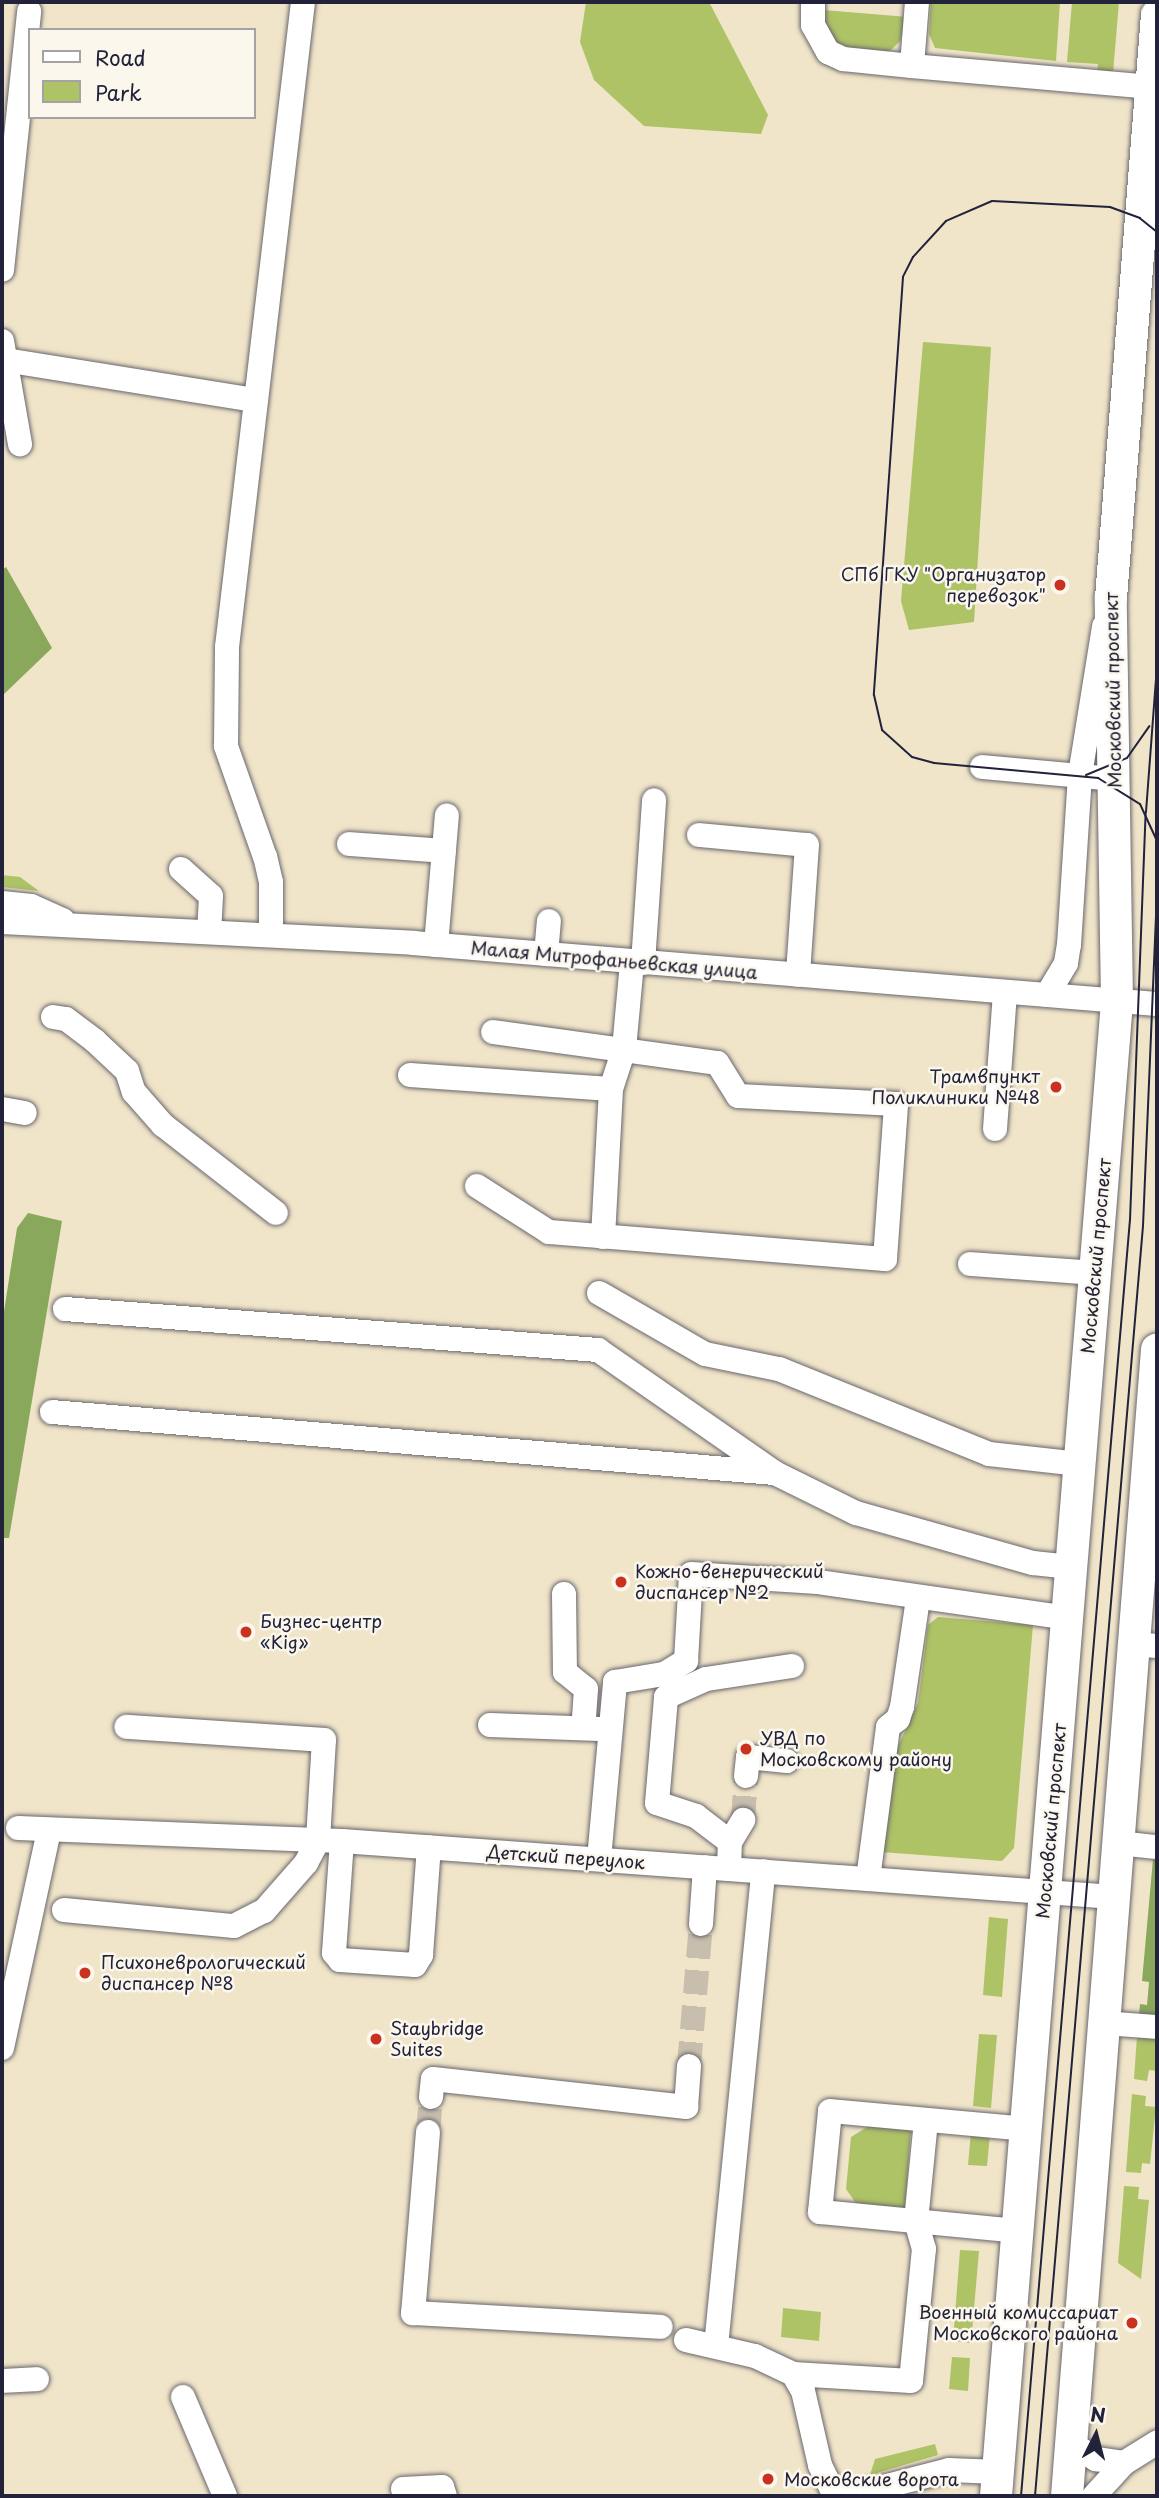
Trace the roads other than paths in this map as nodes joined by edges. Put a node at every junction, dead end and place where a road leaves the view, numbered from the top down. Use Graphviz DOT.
graph roads {
  1 [pos="303,2"];
  2 [pos="813,2"];
  3 [pos="916,2"];
  4 [pos="29,11"];
  5 [pos="1157,15"];
  6 [pos="912,66"];
  7 [pos="1151,87"];
  8 [pos="2,270"];
  9 [pos="4,350"];
  10 [pos="256,400"];
  11 [pos="20,443"];
  12 [pos="1111,598"];
  13 [pos="982,767"];
  14 [pos="1080,776"];
  15 [pos="1114,779"];
  16 [pos="654,800"];
  17 [pos="447,815"];
  18 [pos="699,835"];
  19 [pos="349,844"];
  20 [pos="444,851"];
  21 [pos="181,869"];
  22 [pos="2,903"];
  23 [pos="549,921"];
  24 [pos="2,922"];
  25 [pos="70,923"];
  26 [pos="209,930"];
  27 [pos="271,934"];
  28 [pos="436,945"];
  29 [pos="546,954"];
  30 [pos="638,962"];
  31 [pos="798,975"];
  32 [pos="1005,992"];
  33 [pos="1048,995"];
  34 [pos="1117,1001"];
  35 [pos="1157,1004"];
  36 [pos="53,1017"];
  37 [pos="493,1032"];
  38 [pos="624,1049"];
  39 [pos="410,1075"];
  40 [pos="611,1089"];
  41 [pos="996,1129"];
  42 [pos="477,1186"];
  43 [pos="276,1213"];
  44 [pos="603,1237"];
  45 [pos="970,1264"];
  46 [pos="1095,1273"];
  47 [pos="599,1293"];
  48 [pos="65,1309"];
  49 [pos="1157,1350"];
  50 [pos="52,1412"];
  51 [pos="1153,1456"];
  52 [pos="1079,1464"];
  53 [pos="775,1473"];
  54 [pos="1071,1567"];
  55 [pos="564,1594"];
  56 [pos="918,1600"];
  57 [pos="1067,1618"];
  58 [pos="1146,1645"];
  59 [pos="792,1667"];
  60 [pos="490,1725"];
  61 [pos="126,1727"];
  62 [pos="583,1728"];
  63 [pos="610,1730"];
  64 [pos="787,1761"];
  65 [pos="746,1776"];
  66 [pos="743,1820"];
  67 [pos="18,1828"];
  68 [pos="49,1829"];
  69 [pos="318,1840"];
  70 [pos="342,1841"];
  71 [pos="730,1842"];
  72 [pos="1118,1843"];
  73 [pos="429,1847"];
  74 [pos="1157,1847"];
  75 [pos="599,1859"];
  76 [pos="705,1867"];
  77 [pos="730,1869"];
  78 [pos="763,1871"];
  79 [pos="868,1879"];
  80 [pos="1045,1892"];
  81 [pos="1114,1897"];
  82 [pos="64,1910"];
  83 [pos="701,1924"];
  84 [pos="1104,2023"];
  85 [pos="1157,2026"];
  86 [pos="2,2048"];
  87 [pos="689,2066"];
  88 [pos="431,2097"];
  89 [pos="926,2120"];
  90 [pos="1026,2129"];
  91 [pos="428,2132"];
  92 [pos="916,2221"];
  93 [pos="1018,2231"];
  94 [pos="660,2328"];
  95 [pos="717,2335"];
  96 [pos="686,2340"];
  97 [pos="793,2374"];
  98 [pos="37,2379"];
  99 [pos="2,2381"];
  100 [pos="183,2397"];
  101 [pos="1157,2442"];
  102 [pos="1071,2443"];
  103 [pos="1124,2463"];
  104 [pos="997,2484"];
  105 [pos="403,2488"];
  106 [pos="225,2496"];
  107 [pos="445,2496"];
  108 [pos="835,2496"];
  109 [pos="848,2496"];
  110 [pos="1067,2496"];
  111 [pos="1094,2496"];
  1 -- 10 [label="street"];
  2 -- 6 [label="street"];
  3 -- 6 [label="street"];
  4 -- 8 [label="street"];
  5 -- 7 [label="main road, Московский проспект"];
  6 -- 7 [label="street"];
  7 -- 12 [label="main road, Московский проспект"];
  9 -- 10 [label="street"];
  9 -- 11 [label="street"];
  10 -- 27 [label="street"];
  12 -- 14 [label="street"];
  12 -- 15 [label="main road, Московский проспект"];
  13 -- 14 [label="street"];
  14 -- 15 [label="street"];
  14 -- 33 [label="street"];
  15 -- 34 [label="main road, Московский проспект"];
  16 -- 30 [label="street"];
  17 -- 20 [label="street"];
  18 -- 31 [label="street"];
  19 -- 20 [label="street"];
  20 -- 28 [label="street"];
  21 -- 26 [label="street"];
  22 -- 25 [label="street, Малая Митрофаньевская улица"];
  23 -- 29 [label="street"];
  24 -- 25 [label="street, Малая Митрофаньевская улица"];
  25 -- 26 [label="street, Малая Митрофаньевская улица"];
  26 -- 27 [label="street, Малая Митрофаньевская улица"];
  27 -- 28 [label="street, Малая Митрофаньевская улица"];
  28 -- 29 [label="street, Малая Митрофаньевская улица"];
  29 -- 30 [label="street, Малая Митрофаньевская улица"];
  30 -- 31 [label="street, Малая Митрофаньевская улица"];
  30 -- 38 [label="street"];
  31 -- 32 [label="street, Малая Митрофаньевская улица"];
  32 -- 33 [label="street, Малая Митрофаньевская улица"];
  32 -- 41 [label="street"];
  33 -- 34 [label="street, Малая Митрофаньевская улица"];
  34 -- 35 [label="street, Малая Митрофаньевская улица"];
  34 -- 46 [label="main road, Московский проспект"];
  36 -- 43 [label="street"];
  37 -- 38 [label="street"];
  38 -- 40 [label="street"];
  38 -- 44 [label="street"];
  39 -- 40 [label="street"];
  40 -- 44 [label="street"];
  42 -- 44 [label="street"];
  45 -- 46 [label="street"];
  46 -- 52 [label="main road, Московский проспект"];
  47 -- 52 [label="street"];
  48 -- 53 [label="street"];
  49 -- 51 [label="main road"];
  50 -- 53 [label="street"];
  51 -- 58 [label="main road"];
  52 -- 54 [label="main road, Московский проспект"];
  53 -- 54 [label="street"];
  54 -- 57 [label="main road, Московский проспект"];
  55 -- 62 [label="street"];
  56 -- 57 [label="street"];
  56 -- 63 [label="street"];
  56 -- 79 [label="street"];
  57 -- 80 [label="main road, Московский проспект"];
  58 -- 72 [label="main road"];
  59 -- 71 [label="street"];
  60 -- 62 [label="street"];
  61 -- 69 [label="street"];
  62 -- 63 [label="street"];
  63 -- 75 [label="street"];
  64 -- 65 [label="street"];
  66 -- 71 [label="street"];
  67 -- 68 [label="street, Детский переулок"];
  68 -- 69 [label="street, Детский переулок"];
  68 -- 86 [label="street"];
  69 -- 70 [label="street, Детский переулок"];
  69 -- 82 [label="street"];
  70 -- 73 [label="street, Детский переулок"];
  70 -- 73 [label="street"];
  71 -- 77 [label="street"];
  72 -- 74 [label="street"];
  72 -- 81 [label="main road"];
  73 -- 75 [label="street, Детский переулок"];
  75 -- 76 [label="street, Детский переулок"];
  76 -- 77 [label="street, Детский переулок"];
  76 -- 83 [label="street"];
  77 -- 78 [label="street, Детский переулок"];
  78 -- 79 [label="street, Детский переулок"];
  78 -- 95 [label="street"];
  79 -- 80 [label="street, Детский переулок"];
  80 -- 81 [label="street, Детский переулок"];
  80 -- 90 [label="main road, Московский проспект"];
  81 -- 84 [label="main road"];
  84 -- 85 [label="street"];
  84 -- 102 [label="main road"];
  87 -- 88 [label="street"];
  89 -- 90 [label="street"];
  89 -- 92 [label="street"];
  89 -- 92 [label="street"];
  90 -- 93 [label="main road, Московский проспект"];
  91 -- 94 [label="street"];
  92 -- 93 [label="street"];
  92 -- 97 [label="street"];
  93 -- 104 [label="main road, Московский проспект"];
  95 -- 96 [label="street"];
  95 -- 97 [label="street"];
  97 -- 108 [label="street"];
  98 -- 99 [label="street"];
  100 -- 106 [label="street"];
  101 -- 103 [label="street"];
  102 -- 103 [label="street"];
  102 -- 110 [label="main road"];
  103 -- 111 [label="street"];
  104 -- 109 [label="street"];
  105 -- 107 [label="street"];
}
